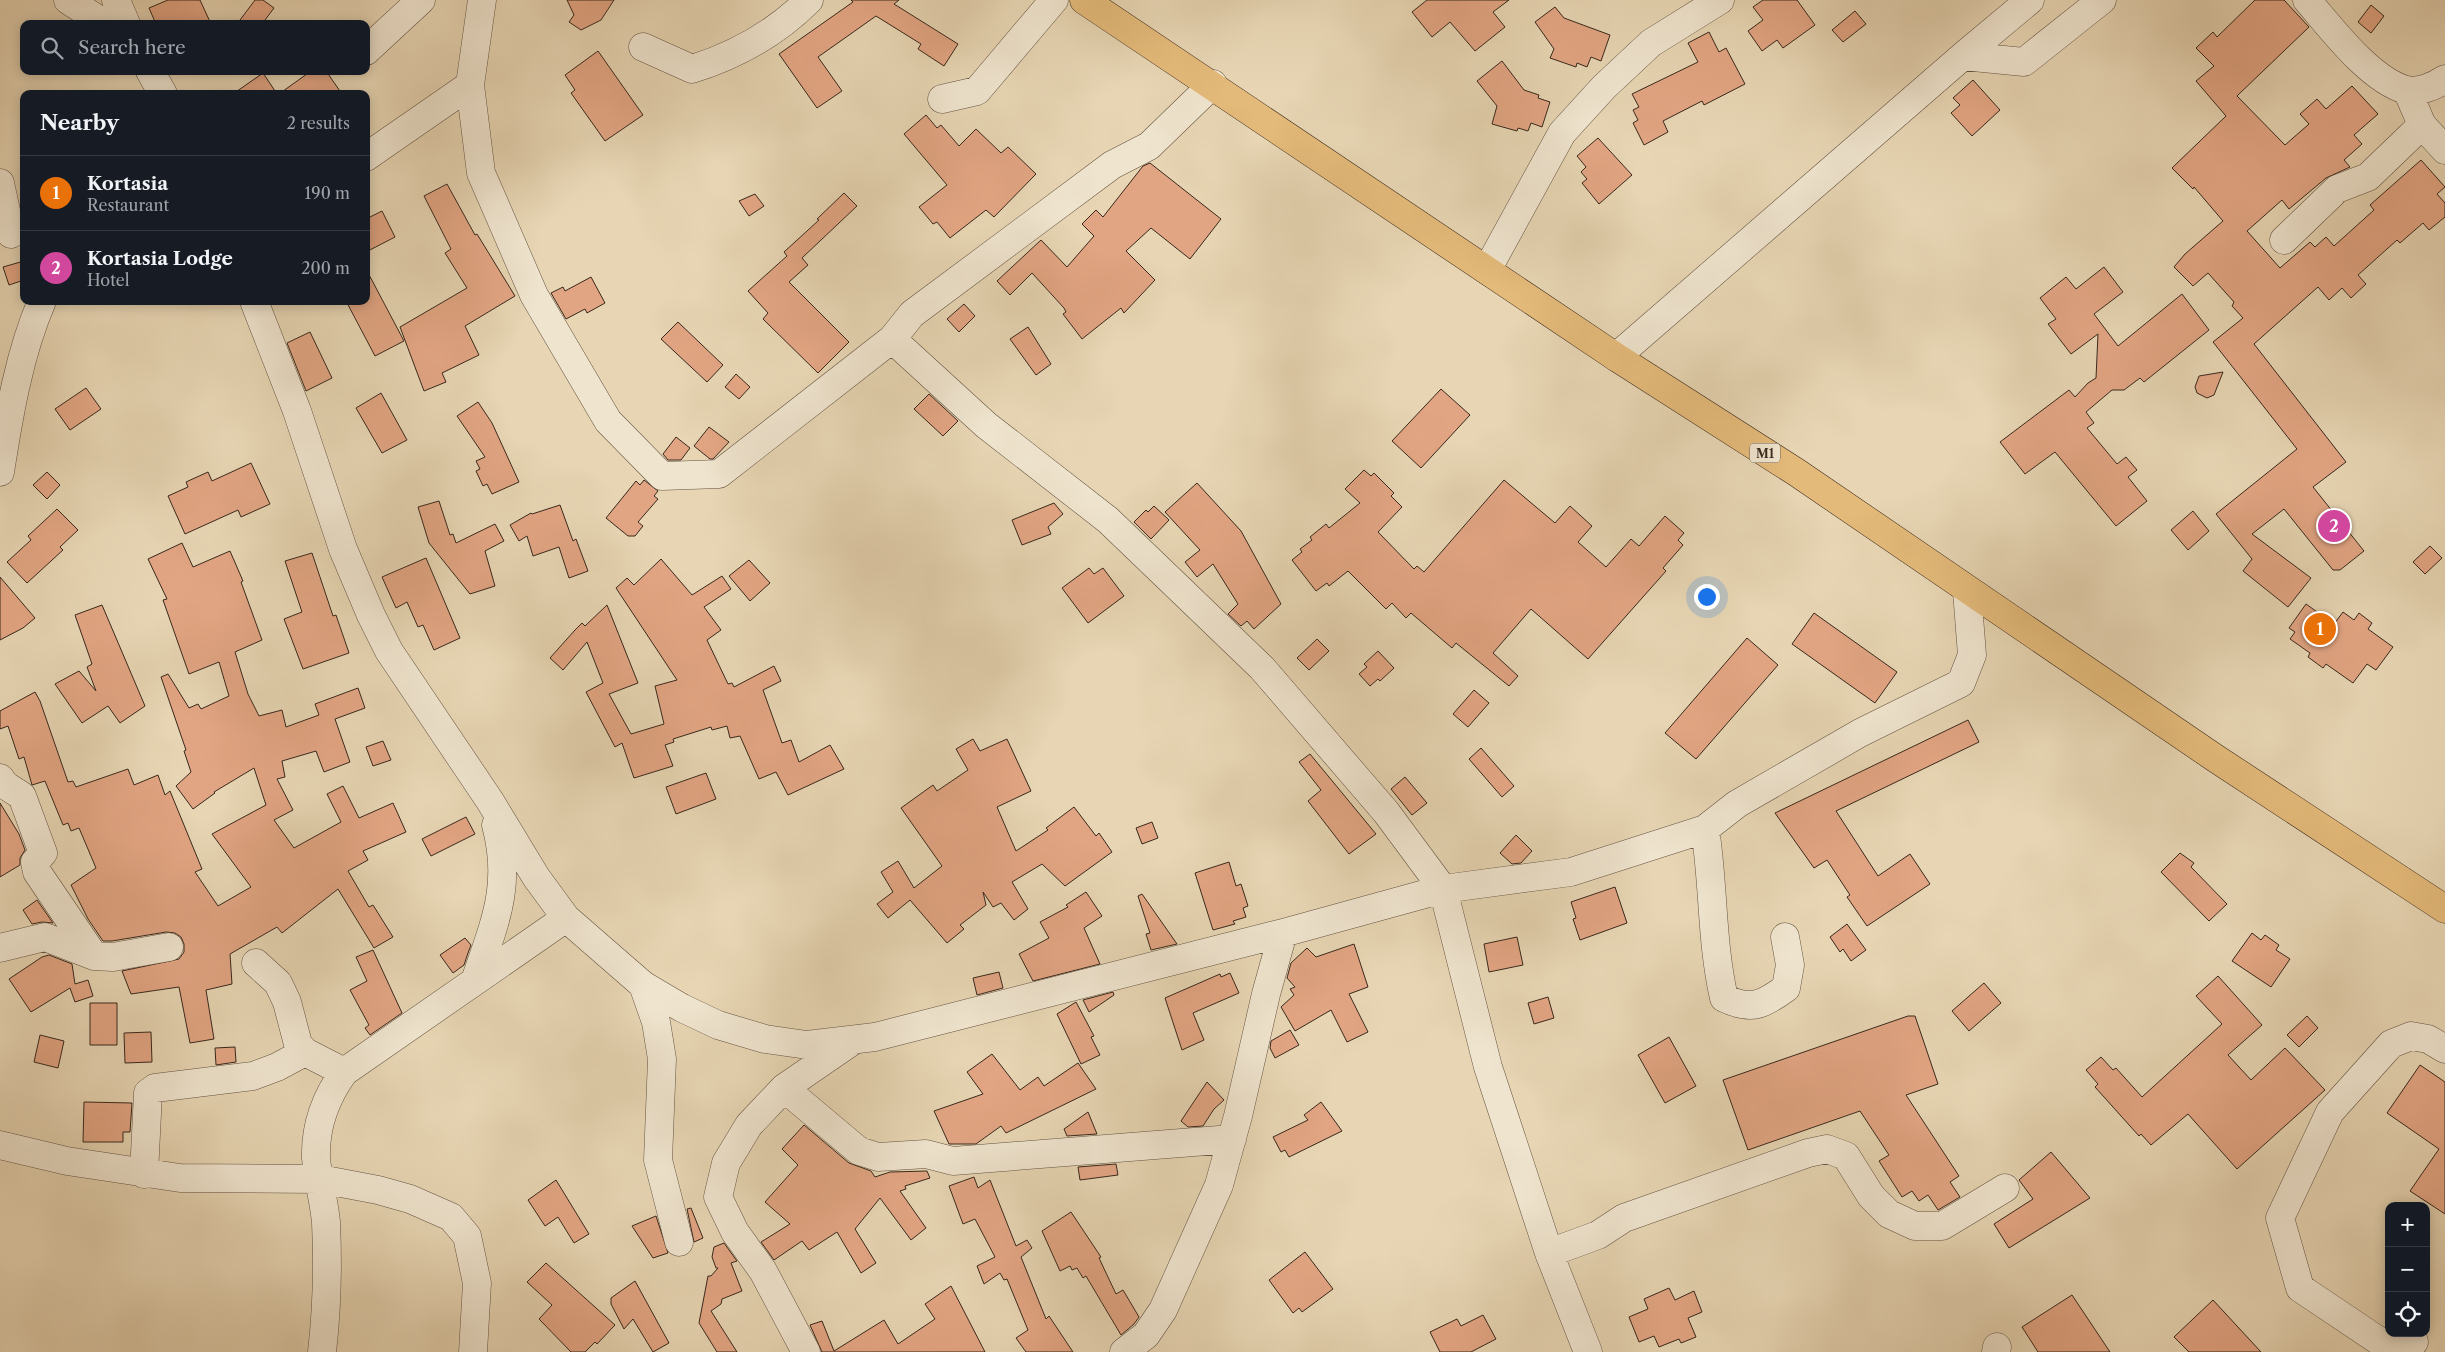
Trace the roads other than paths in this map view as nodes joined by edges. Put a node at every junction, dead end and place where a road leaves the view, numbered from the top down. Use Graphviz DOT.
graph roads {
  1 [pos="68,0"];
  2 [pos="116,0"];
  3 [pos="421,0"];
  4 [pos="482,0"];
  5 [pos="809,0"];
  6 [pos="1054,0"];
  7 [pos="1720,0"];
  8 [pos="2030,0"];
  9 [pos="2102,0"];
  10 [pos="2307,0"];
  11 [pos="1099,4"];
  12 [pos="99,20"];
  13 [pos="124,20"];
  14 [pos="643,46"];
  15 [pos="370,47"];
  16 [pos="1963,56"];
  17 [pos="152,75"];
  18 [pos="2445,79"];
  19 [pos="1212,84"];
  20 [pos="470,85"];
  21 [pos="161,90"];
  22 [pos="2407,90"];
  23 [pos="942,99"];
  24 [pos="2422,125"];
  25 [pos="2445,150"];
  26 [pos="370,154"];
  27 [pos="0,183"];
  28 [pos="11,235"];
  29 [pos="2284,240"];
  30 [pos="1487,270"];
  31 [pos="40,305"];
  32 [pos="256,305"];
  33 [pos="892,339"];
  34 [pos="1616,357"];
  35 [pos="0,472"];
  36 [pos="1967,591"];
  37 [pos="0,778"];
  38 [pos="490,801"];
  39 [pos="1705,829"];
  40 [pos="1444,890"];
  41 [pos="2445,909"];
  42 [pos="566,918"];
  43 [pos="1283,933"];
  44 [pos="1785,937"];
  45 [pos="169,947"];
  46 [pos="0,948"];
  47 [pos="94,956"];
  48 [pos="256,963"];
  49 [pos="476,978"];
  50 [pos="643,985"];
  51 [pos="853,1041"];
  52 [pos="2445,1049"];
  53 [pos="305,1052"];
  54 [pos="344,1072"];
  55 [pos="784,1088"];
  56 [pos="1232,1139"];
  57 [pos="0,1145"];
  58 [pos="144,1174"];
  59 [pos="320,1180"];
  60 [pos="2005,1188"];
  61 [pos="679,1242"];
  62 [pos="1549,1253"];
  63 [pos="2414,1342"];
  64 [pos="322,1352"];
  65 [pos="473,1352"];
  66 [pos="806,1352"];
  67 [pos="1124,1352"];
  68 [pos="1588,1352"];
  1 -- 12 [label="street"];
  2 -- 13 [label="street"];
  3 -- 15 [label="street"];
  4 -- 20 [label="street"];
  5 -- 14 [label="street"];
  6 -- 23 [label="street"];
  7 -- 30 [label="street"];
  8 -- 16 [label="street"];
  9 -- 16 [label="street"];
  10 -- 22 [label="street"];
  11 -- 19 [label="highway, M1"];
  16 -- 34 [label="street"];
  17 -- 21 [label="street"];
  18 -- 22 [label="street"];
  19 -- 30 [label="highway, M1"];
  19 -- 33 [label="street"];
  20 -- 26 [label="street"];
  20 -- 33 [label="street"];
  22 -- 24 [label="street"];
  24 -- 25 [label="street"];
  24 -- 29 [label="street"];
  27 -- 28 [label="street"];
  30 -- 34 [label="highway, M1"];
  31 -- 35 [label="street"];
  32 -- 38 [label="street"];
  33 -- 40 [label="street"];
  34 -- 36 [label="highway, M1"];
  36 -- 39 [label="street"];
  36 -- 41 [label="highway, M1"];
  37 -- 47 [label="street"];
  38 -- 42 [label="street"];
  38 -- 49 [label="street"];
  39 -- 40 [label="street"];
  39 -- 44 [label="street"];
  40 -- 43 [label="street"];
  40 -- 62 [label="street"];
  42 -- 49 [label="street"];
  42 -- 50 [label="street"];
  43 -- 51 [label="street"];
  43 -- 56 [label="street"];
  45 -- 47 [label="street"];
  46 -- 47 [label="street"];
  48 -- 53 [label="street"];
  49 -- 54 [label="street"];
  50 -- 51 [label="street"];
  50 -- 61 [label="street"];
  51 -- 55 [label="street"];
  52 -- 63 [label="street"];
  53 -- 54 [label="street"];
  53 -- 58 [label="street"];
  54 -- 59 [label="street"];
  55 -- 56 [label="street"];
  55 -- 66 [label="street"];
  56 -- 67 [label="street"];
  57 -- 58 [label="street"];
  58 -- 59 [label="street"];
  59 -- 64 [label="street"];
  59 -- 65 [label="street"];
  60 -- 62 [label="street"];
  62 -- 68 [label="street"];
}
